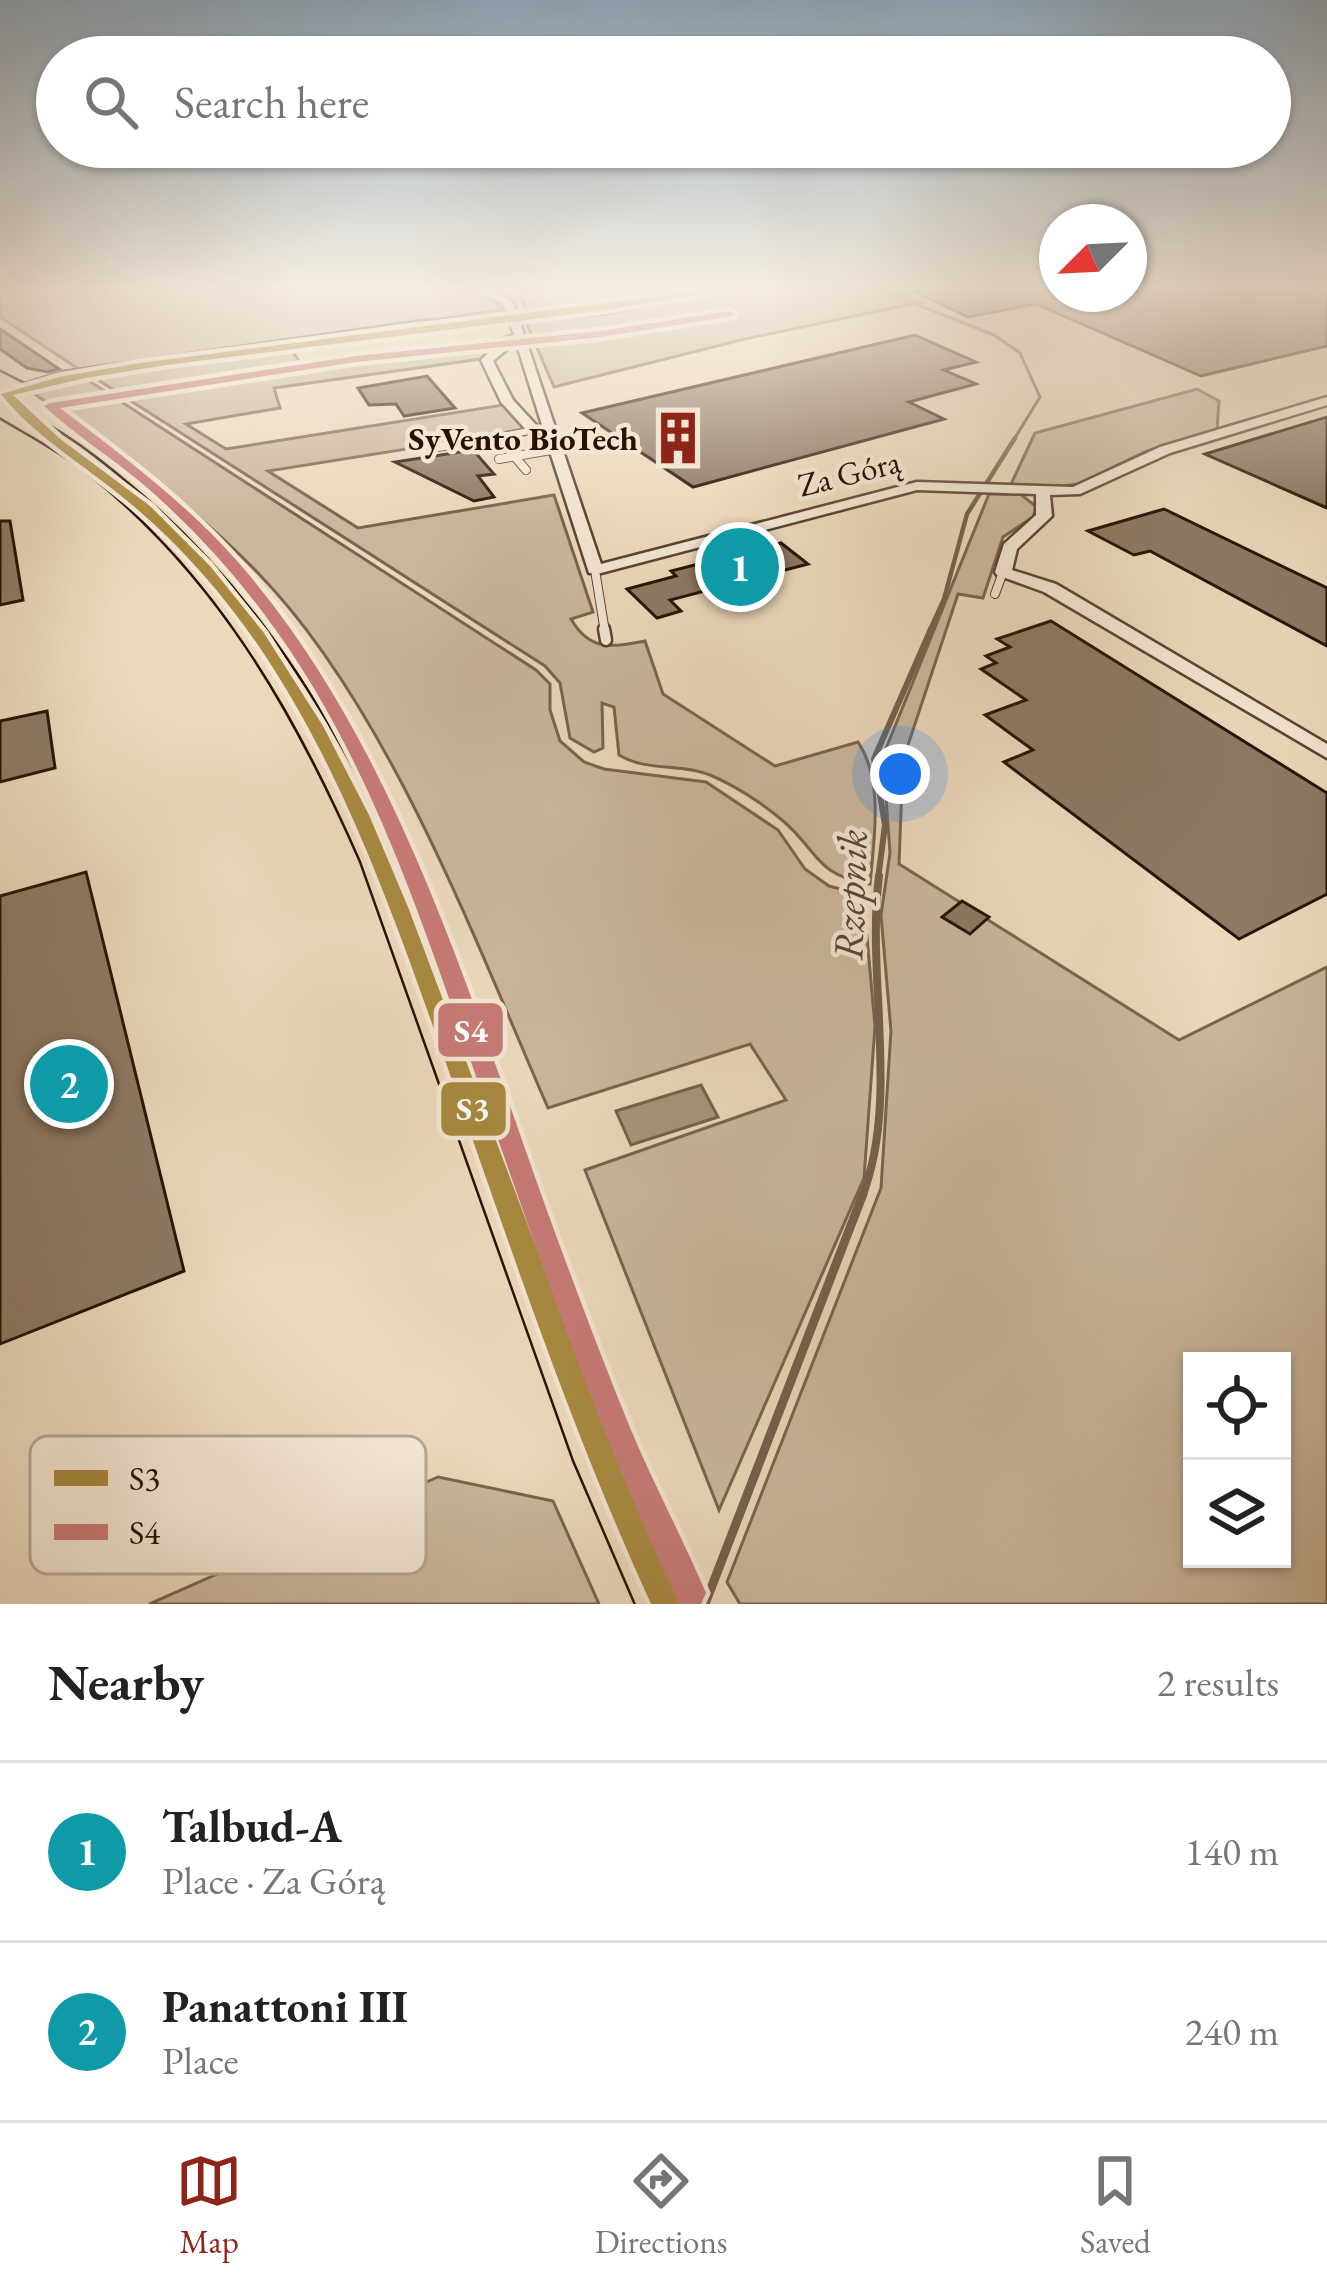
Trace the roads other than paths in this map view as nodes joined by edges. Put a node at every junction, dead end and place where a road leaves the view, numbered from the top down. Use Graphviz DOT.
graph roads {
  1 [pos="148,365"];
  2 [pos="489,365"];
  3 [pos="529,365"];
  4 [pos="8,395"];
  5 [pos="1327,401"];
  6 [pos="550,429"];
  7 [pos="534,430"];
  8 [pos="498,437"];
  9 [pos="430,448"];
  10 [pos="557,449"];
  11 [pos="516,456"];
  12 [pos="499,459"];
  13 [pos="526,470"];
  14 [pos="1042,493"];
  15 [pos="595,570"];
  16 [pos="1003,572"];
  17 [pos="995,594"];
  18 [pos="606,640"];
  19 [pos="1327,752"];
  20 [pos="661,1592"];
  1 -- 4 [label="street"];
  2 -- 7 [label="street"];
  3 -- 6 [label="street"];
  4 -- 20 [label="main road"];
  5 -- 14 [label="street, Za Górą"];
  6 -- 7 [label="street"];
  6 -- 10 [label="street"];
  7 -- 8 [label="lane"];
  8 -- 9 [label="lane"];
  8 -- 11 [label="lane"];
  10 -- 11 [label="lane"];
  10 -- 15 [label="street"];
  11 -- 12 [label="lane"];
  11 -- 13 [label="lane"];
  14 -- 15 [label="street, Za Górą"];
  14 -- 16 [label="street"];
  15 -- 18 [label="lane"];
  16 -- 17 [label="lane"];
  16 -- 19 [label="street"];
}
